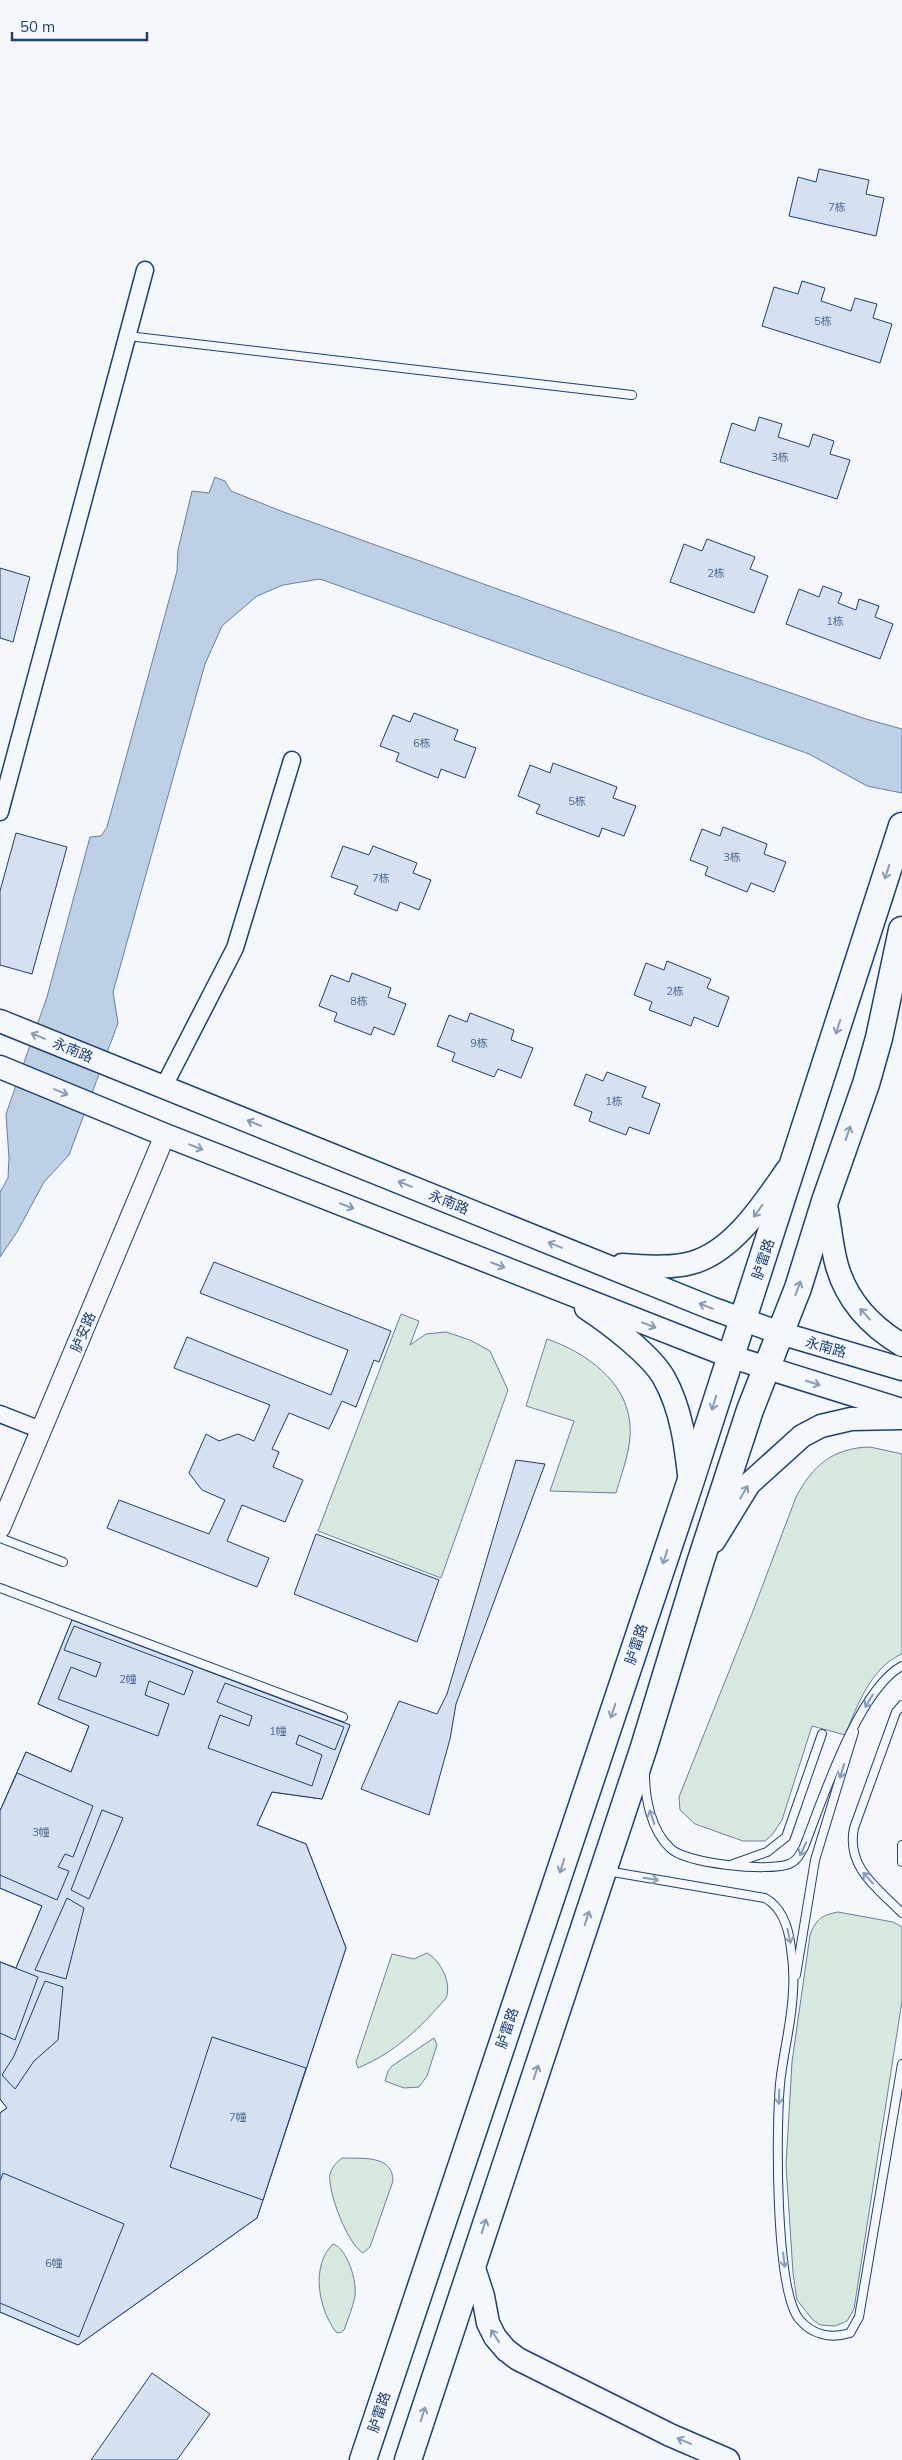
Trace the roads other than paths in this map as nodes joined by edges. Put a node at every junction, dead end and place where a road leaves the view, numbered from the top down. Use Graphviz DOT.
graph roads {
  1 [pos="145,270"];
  2 [pos="128,336"];
  3 [pos="632,395"];
  4 [pos="292,760"];
  5 [pos="0,812"];
  6 [pos="902,826"];
  7 [pos="902,930"];
  8 [pos="3,1022"];
  9 [pos="0,1067"];
  10 [pos="164,1086"];
  11 [pos="165,1135"];
  12 [pos="796,1157"];
  13 [pos="825,1201"];
  14 [pos="601,1263"];
  15 [pos="559,1289"];
  16 [pos="742,1320"];
  17 [pos="780,1333"];
  18 [pos="902,1345"];
  19 [pos="729,1356"];
  20 [pos="767,1368"];
  21 [pos="902,1369"];
  22 [pos="902,1410"];
  23 [pos="0,1414"];
  24 [pos="902,1418"];
  25 [pos="41,1430"];
  26 [pos="690,1482"];
  27 [pos="0,1528"];
  28 [pos="0,1538"];
  29 [pos="63,1562"];
  30 [pos="700,1563"];
  31 [pos="0,1588"];
  32 [pos="902,1666"];
  33 [pos="902,1705"];
  34 [pos="344,1717"];
  35 [pos="856,1725"];
  36 [pos="822,1734"];
  37 [pos="644,1747"];
  38 [pos="902,1844"];
  39 [pos="902,1862"];
  40 [pos="729,1865"];
  41 [pos="603,1870"];
  42 [pos="902,1912"];
  43 [pos="793,1991"];
  44 [pos="902,2064"];
  45 [pos="472,2262"];
  46 [pos="363,2460"];
  47 [pos="408,2460"];
  48 [pos="728,2460"];
  1 -- 2 [label="street"];
  2 -- 3 [label="lane"];
  2 -- 5 [label="street"];
  4 -- 10 [label="street"];
  6 -- 12 [label="main road, 胪雷路, one-way"];
  13 -- 7 [label="main road, one-way"];
  10 -- 8 [label="main road, 永南路, one-way"];
  9 -- 11 [label="main road, one-way"];
  14 -- 10 [label="main road, 永南路, one-way"];
  11 -- 15 [label="main road, one-way"];
  11 -- 25 [label="street, 胪安路"];
  12 -- 14 [label="main road, one-way"];
  12 -- 16 [label="main road, 胪雷路"];
  17 -- 13 [label="main road, one-way"];
  18 -- 13 [label="main road, one-way"];
  16 -- 14 [label="main road, 永南路, one-way"];
  15 -- 19 [label="main road, one-way"];
  15 -- 26 [label="main road"];
  16 -- 17 [label="main road, 永南路"];
  16 -- 19 [label="main road, 胪雷路"];
  17 -- 20 [label="main road"];
  17 -- 21 [label="main road, 永南路"];
  19 -- 20 [label="main road"];
  19 -- 26 [label="main road, 胪雷路, one-way"];
  20 -- 22 [label="main road, one-way"];
  20 -- 30 [label="main road"];
  23 -- 25 [label="street"];
  30 -- 24 [label="main road, one-way"];
  25 -- 27 [label="street, 胪安路"];
  26 -- 46 [label="main road, 胪雷路, one-way"];
  28 -- 29 [label="lane"];
  30 -- 37 [label="main road"];
  31 -- 34 [label="lane"];
  32 -- 35 [label="lane, one-way"];
  42 -- 33 [label="lane, one-way"];
  35 -- 40 [label="lane, one-way"];
  35 -- 43 [label="lane, one-way"];
  36 -- 40 [label="lane"];
  40 -- 37 [label="lane, one-way"];
  37 -- 41 [label="main road"];
  38 -- 39 [label="lane"];
  41 -- 43 [label="lane, one-way"];
  45 -- 41 [label="main road, one-way"];
  43 -- 44 [label="lane, one-way"];
  47 -- 45 [label="main road, one-way"];
  48 -- 45 [label="main road, one-way"];
}
